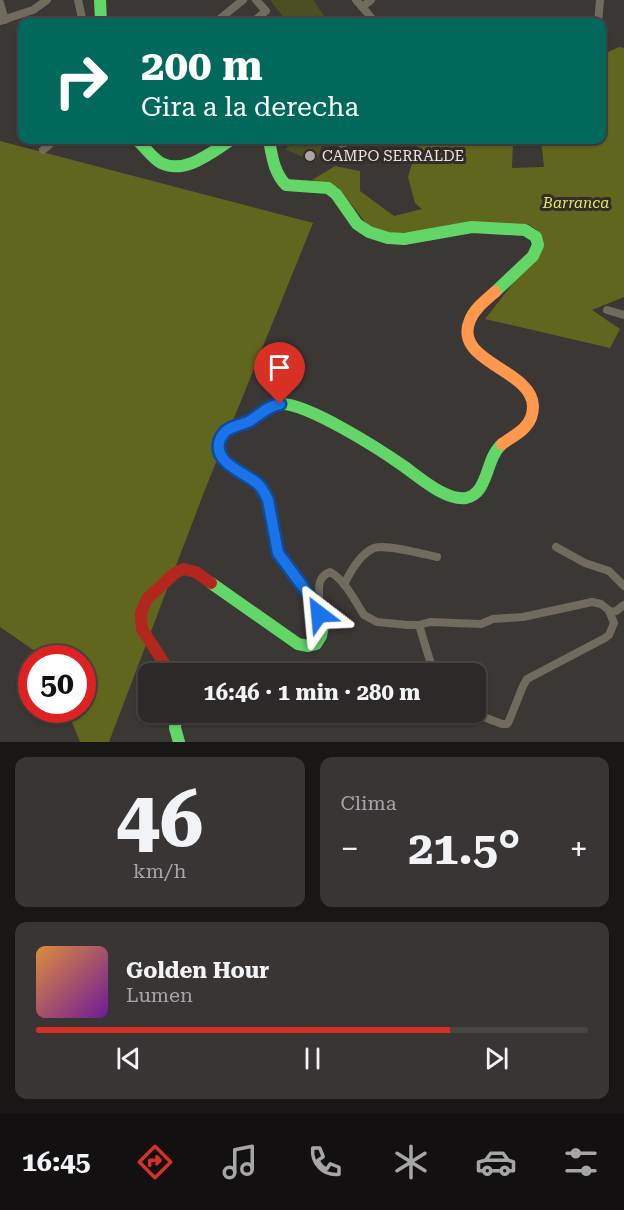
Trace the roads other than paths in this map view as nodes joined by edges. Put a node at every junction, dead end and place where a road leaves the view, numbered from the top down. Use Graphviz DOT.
graph roads {
  1 [pos="47,0"];
  2 [pos="78,0"];
  3 [pos="100,0"];
  4 [pos="243,0"];
  5 [pos="256,0"];
  6 [pos="371,0"];
  7 [pos="600,0"];
  8 [pos="0,3"];
  9 [pos="359,3"];
  10 [pos="82,18"];
  11 [pos="101,18"];
  12 [pos="221,18"];
  13 [pos="258,18"];
  14 [pos="372,18"];
  15 [pos="598,18"];
  16 [pos="3,20"];
  17 [pos="50,144"];
  18 [pos="141,144"];
  19 [pos="224,144"];
  20 [pos="270,144"];
  21 [pos="343,144"];
  22 [pos="43,150"];
  23 [pos="336,159"];
  24 [pos="607,310"];
  25 [pos="624,315"];
  26 [pos="556,547"];
  27 [pos="437,557"];
  28 [pos="344,585"];
  29 [pos="624,586"];
  30 [pos="624,606"];
  31 [pos="609,611"];
  32 [pos="319,614"];
  33 [pos="419,625"];
  34 [pos="164,663"];
  35 [pos="431,663"];
  36 [pos="486,718"];
  37 [pos="175,723"];
  38 [pos="179,742"];
  1 -- 16 [label="street"];
  2 -- 10 [label="street"];
  3 -- 11 [label="main road"];
  4 -- 12 [label="street"];
  5 -- 13 [label="street"];
  6 -- 9 [label="street"];
  7 -- 15 [label="street"];
  8 -- 16 [label="street"];
  9 -- 14 [label="street"];
  17 -- 22 [label="street"];
  18 -- 19 [label="main road"];
  20 -- 32 [label="main road"];
  21 -- 23 [label="street"];
  24 -- 25 [label="street"];
  26 -- 29 [label="street"];
  27 -- 28 [label="street"];
  28 -- 32 [label="street"];
  28 -- 33 [label="street"];
  30 -- 31 [label="street"];
  31 -- 33 [label="street"];
  31 -- 36 [label="street"];
  32 -- 34 [label="main road"];
  33 -- 35 [label="street"];
  37 -- 38 [label="main road"];
}
